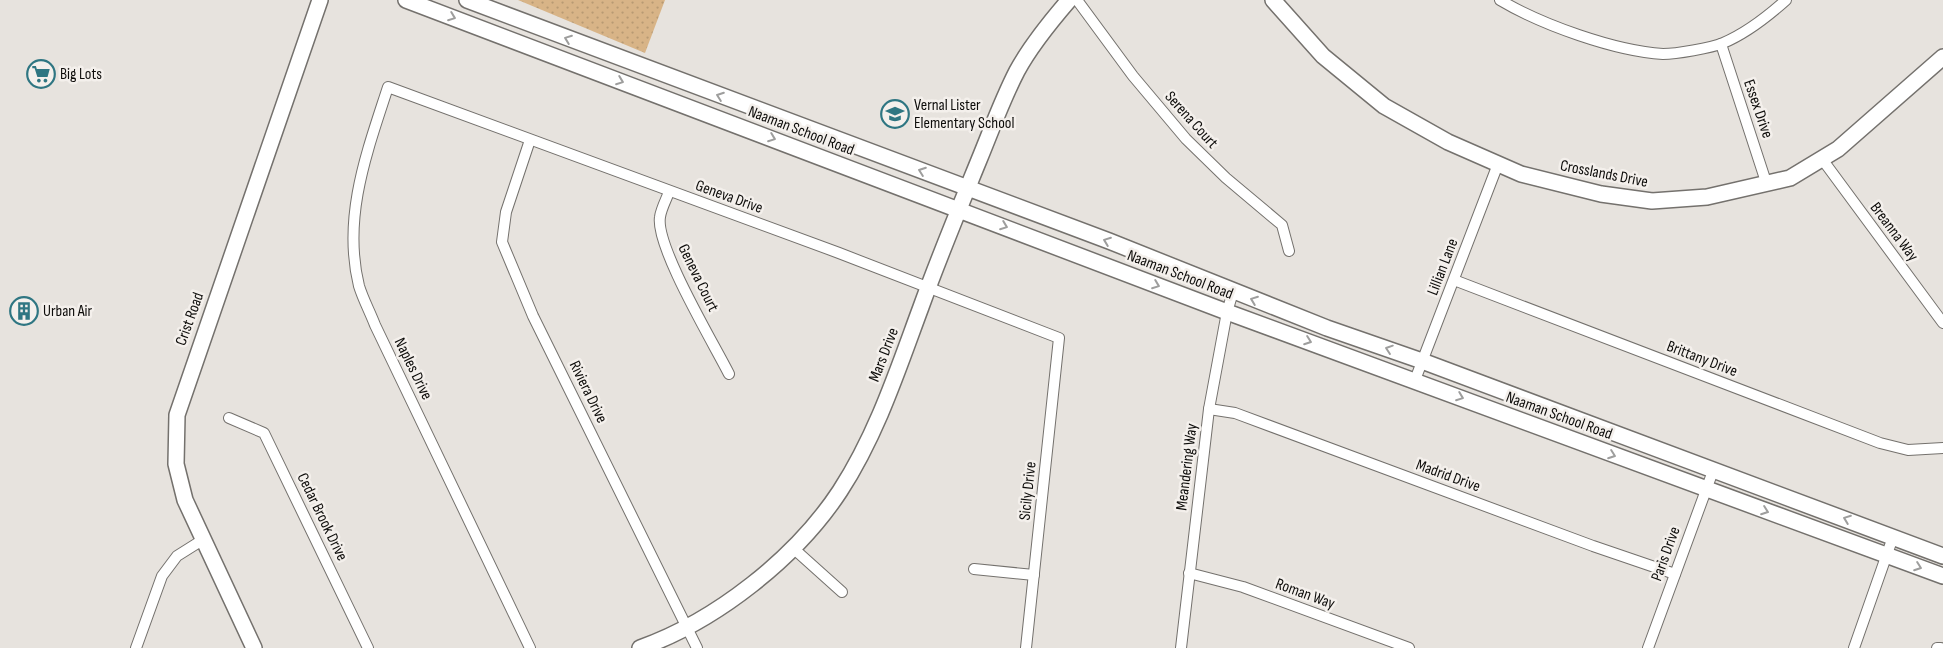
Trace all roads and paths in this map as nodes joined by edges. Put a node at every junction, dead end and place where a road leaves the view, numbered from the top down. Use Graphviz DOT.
graph roads {
  1 [pos="320,0"];
  2 [pos="406,0"];
  3 [pos="467,0"];
  4 [pos="1070,0"];
  5 [pos="1076,0"];
  6 [pos="1273,0"];
  7 [pos="1500,0"];
  8 [pos="1786,0"];
  9 [pos="1722,44"];
  10 [pos="1943,57"];
  11 [pos="388,87"];
  12 [pos="530,140"];
  13 [pos="1822,159"];
  14 [pos="1498,164"];
  15 [pos="1767,185"];
  16 [pos="968,188"];
  17 [pos="669,192"];
  18 [pos="958,209"];
  19 [pos="1289,251"];
  20 [pos="1454,280"];
  21 [pos="928,288"];
  22 [pos="1233,292"];
  23 [pos="1227,312"];
  24 [pos="1943,323"];
  25 [pos="1058,338"];
  26 [pos="1422,361"];
  27 [pos="729,374"];
  28 [pos="1415,380"];
  29 [pos="1209,409"];
  30 [pos="229,418"];
  31 [pos="1943,448"];
  32 [pos="1713,471"];
  33 [pos="1706,489"];
  34 [pos="1893,537"];
  35 [pos="204,539"];
  36 [pos="793,548"];
  37 [pos="1887,555"];
  38 [pos="1943,556"];
  39 [pos="974,568"];
  40 [pos="1189,573"];
  41 [pos="1675,574"];
  42 [pos="1034,575"];
  43 [pos="1943,576"];
  44 [pos="842,592"];
  45 [pos="687,628"];
  46 [pos="136,648"];
  47 [pos="254,648"];
  48 [pos="368,648"];
  49 [pos="530,648"];
  50 [pos="640,648"];
  51 [pos="697,648"];
  52 [pos="1026,648"];
  53 [pos="1181,648"];
  54 [pos="1409,648"];
  55 [pos="1648,648"];
  56 [pos="1854,648"];
  57 [pos="1937,648"];
  58 [pos="1941,648"];
  1 -- 35 [label="main road, Crist Road"];
  2 -- 18 [label="main road, Naaman School Road, one-way"];
  16 -- 3 [label="main road, Naaman School Road, one-way"];
  4 -- 16 [label="main road, Mars Drive"];
  5 -- 19 [label="street, Serena Court"];
  6 -- 14 [label="main road, Crosslands Drive"];
  7 -- 9 [label="street"];
  8 -- 9 [label="street"];
  9 -- 15 [label="street, Essex Drive"];
  10 -- 13 [label="main road, Crosslands Drive"];
  11 -- 12 [label="street, Geneva Drive"];
  11 -- 49 [label="street, Naples Drive"];
  12 -- 17 [label="street, Geneva Drive"];
  12 -- 45 [label="street, Riviera Drive"];
  13 -- 15 [label="main road, Crosslands Drive"];
  13 -- 24 [label="street, Breanna Way"];
  14 -- 15 [label="main road, Crosslands Drive"];
  14 -- 20 [label="street, Lillian Lane"];
  16 -- 18 [label="main road, Mars Drive"];
  22 -- 16 [label="main road, Naaman School Road, one-way"];
  17 -- 21 [label="street, Geneva Drive"];
  17 -- 27 [label="street, Geneva Court"];
  18 -- 21 [label="main road, Mars Drive"];
  18 -- 23 [label="main road, Naaman School Road, one-way"];
  20 -- 26 [label="street, Lillian Lane"];
  20 -- 31 [label="street, Brittany Drive"];
  21 -- 25 [label="street, Geneva Drive"];
  21 -- 36 [label="main road, Mars Drive"];
  22 -- 23 [label="street, Meandering Way"];
  26 -- 22 [label="main road, Naaman School Road, one-way"];
  23 -- 28 [label="main road, Naaman School Road, one-way"];
  23 -- 29 [label="street, Meandering Way"];
  25 -- 42 [label="street, Sicily Drive"];
  26 -- 28 [label="street, Lillian Lane"];
  26 -- 32 [label="main road, Naaman School Road"];
  28 -- 33 [label="main road, Naaman School Road, one-way"];
  29 -- 40 [label="street, Meandering Way"];
  29 -- 41 [label="street, Madrid Drive"];
  30 -- 48 [label="street, Cedar Brook Drive"];
  32 -- 33 [label="street, Paris Drive"];
  34 -- 32 [label="main road, Naaman School Road, one-way"];
  33 -- 37 [label="main road, Naaman School Road, one-way"];
  33 -- 41 [label="street, Paris Drive"];
  34 -- 37 [label="street"];
  34 -- 38 [label="main road, Naaman School Road"];
  35 -- 46 [label="street"];
  35 -- 47 [label="main road, Crist Road"];
  36 -- 44 [label="street"];
  36 -- 45 [label="main road, Mars Drive"];
  37 -- 43 [label="main road, Naaman School Road, one-way"];
  37 -- 56 [label="street"];
  39 -- 42 [label="street"];
  40 -- 53 [label="street, Meandering Way"];
  40 -- 54 [label="street, Roman Way"];
  41 -- 55 [label="street, Paris Drive"];
  42 -- 52 [label="street, Sicily Drive"];
  45 -- 50 [label="main road, Mars Drive"];
  45 -- 51 [label="street, Riviera Drive"];
  57 -- 58 [label="street"];
}
